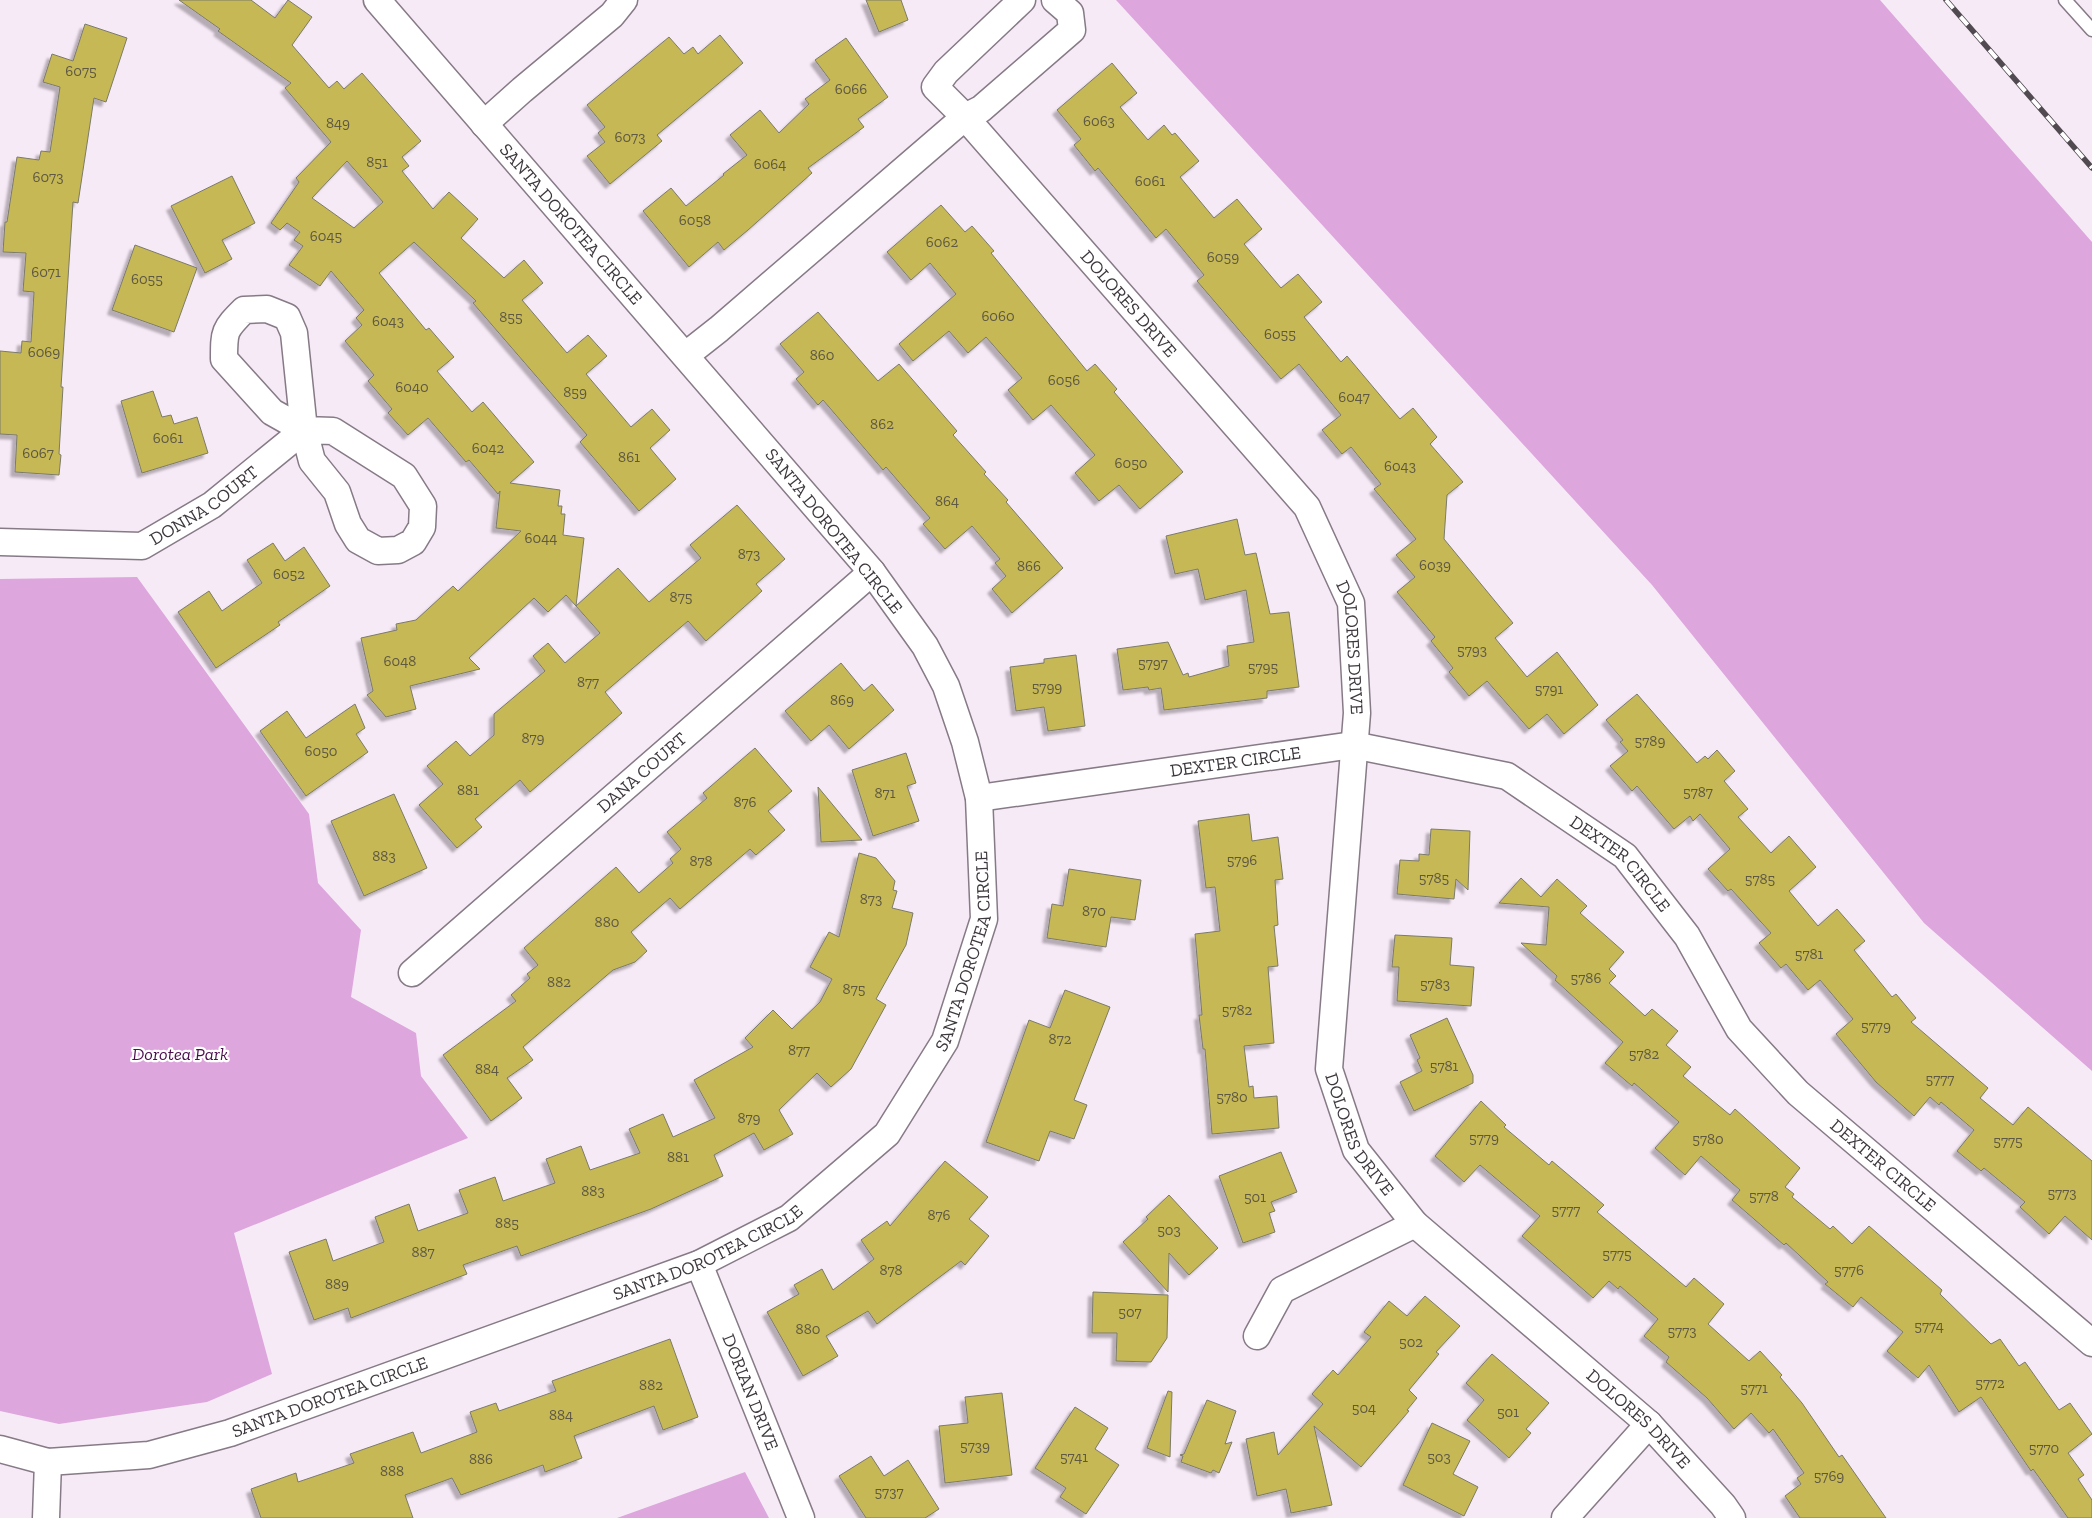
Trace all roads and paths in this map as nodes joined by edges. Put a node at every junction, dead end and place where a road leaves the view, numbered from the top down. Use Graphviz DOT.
graph roads {
  1 [pos="377,0"];
  2 [pos="624,0"];
  3 [pos="1022,0"];
  4 [pos="1054,0"];
  5 [pos="2065,0"];
  6 [pos="2092,30"];
  7 [pos="965,117"];
  8 [pos="484,124"];
  9 [pos="686,355"];
  10 [pos="304,430"];
  11 [pos="0,542"];
  12 [pos="872,572"];
  13 [pos="1353,744"];
  14 [pos="979,798"];
  15 [pos="412,973"];
  16 [pos="1415,1224"];
  17 [pos="699,1264"];
  18 [pos="1256,1336"];
  19 [pos="2092,1343"];
  20 [pos="1649,1424"];
  21 [pos="0,1449"];
  22 [pos="48,1462"];
  23 [pos="46,1518"];
  24 [pos="801,1518"];
  25 [pos="1565,1518"];
  26 [pos="1732,1518"];
  1 -- 8 [label="street, SANTA DOROTEA CIRCLE"];
  2 -- 8 [label="street"];
  3 -- 7 [label="street, DOLORES DRIVE"];
  4 -- 7 [label="street"];
  5 -- 6 [label="lane"];
  7 -- 9 [label="street"];
  7 -- 13 [label="street, DOLORES DRIVE"];
  8 -- 9 [label="street, SANTA DOROTEA CIRCLE"];
  9 -- 12 [label="street, SANTA DOROTEA CIRCLE"];
  10 -- 10 [label="street"];
  10 -- 11 [label="street, DONNA COURT"];
  12 -- 14 [label="street, SANTA DOROTEA CIRCLE"];
  12 -- 15 [label="street, DANA COURT"];
  13 -- 14 [label="street, DEXTER CIRCLE"];
  13 -- 16 [label="street, DOLORES DRIVE"];
  13 -- 19 [label="street, DEXTER CIRCLE"];
  14 -- 17 [label="street, SANTA DOROTEA CIRCLE"];
  16 -- 18 [label="street"];
  16 -- 20 [label="street, DOLORES DRIVE"];
  17 -- 22 [label="street, SANTA DOROTEA CIRCLE"];
  17 -- 24 [label="street, DORIAN DRIVE"];
  20 -- 25 [label="street"];
  20 -- 26 [label="street, DOLORES DRIVE"];
  21 -- 22 [label="street, SANTA DOROTEA CIRCLE"];
  22 -- 23 [label="street"];
}
